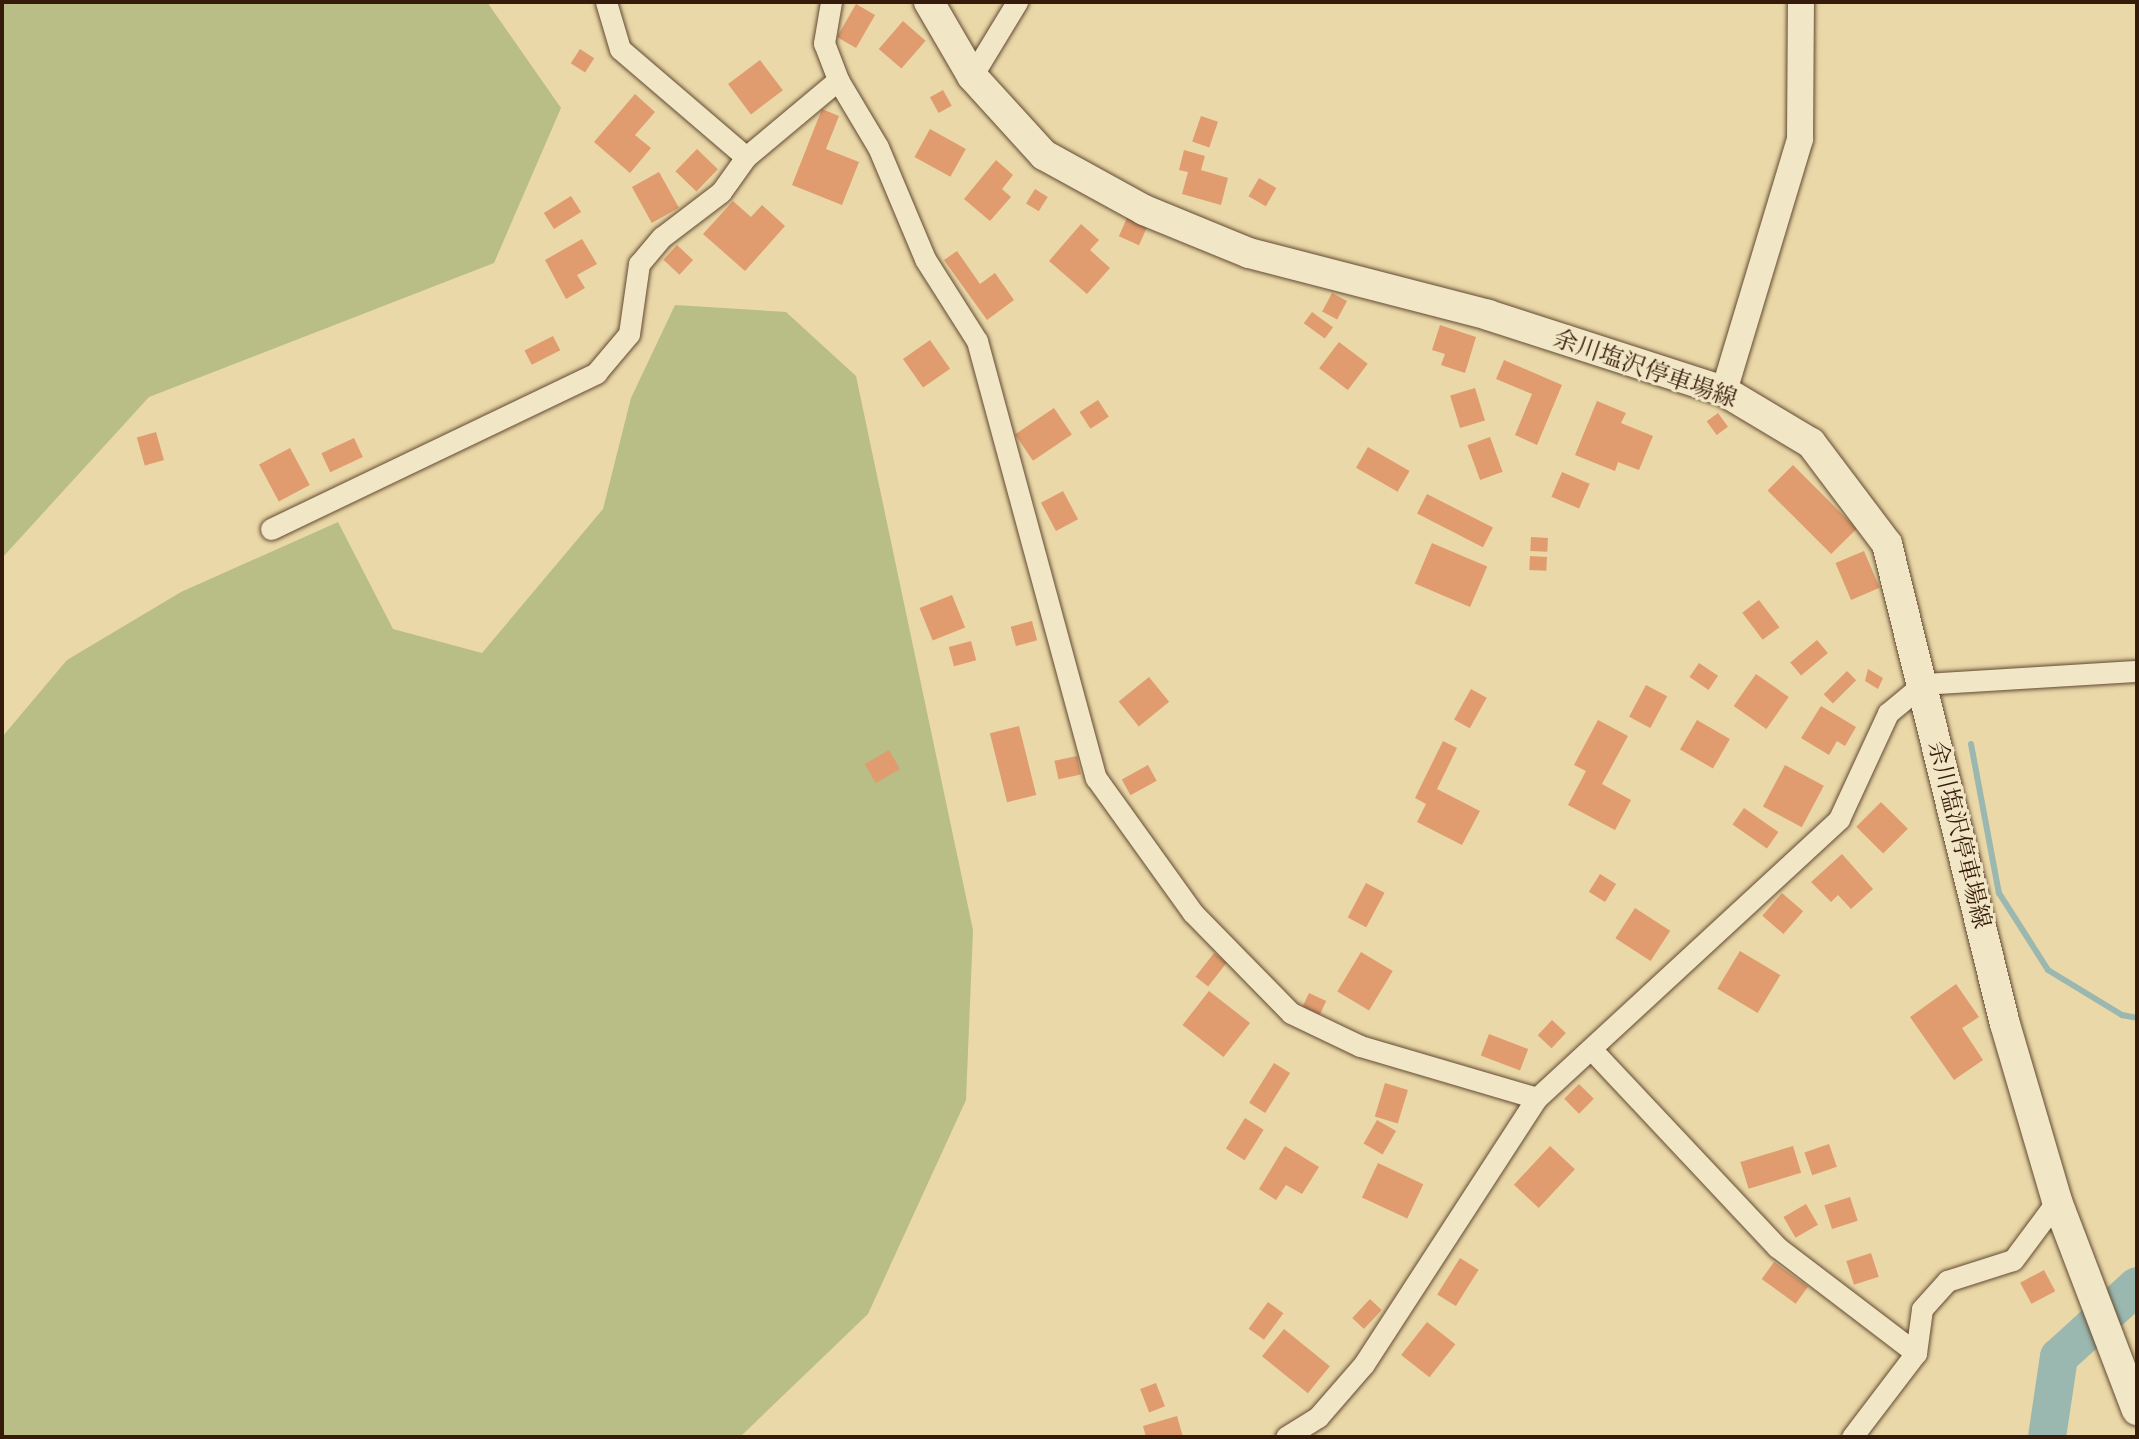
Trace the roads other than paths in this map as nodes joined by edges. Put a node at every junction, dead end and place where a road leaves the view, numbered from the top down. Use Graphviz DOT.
graph roads {
  1 [pos="606,2"];
  2 [pos="831,2"];
  3 [pos="929,2"];
  4 [pos="1017,2"];
  5 [pos="1801,2"];
  6 [pos="972,76"];
  7 [pos="838,80"];
  8 [pos="746,157"];
  9 [pos="1724,391"];
  10 [pos="271,529"];
  11 [pos="2137,671"];
  12 [pos="1923,684"];
  13 [pos="1593,1051"];
  14 [pos="1537,1098"];
  15 [pos="2057,1201"];
  16 [pos="1916,1353"];
  17 [pos="2133,1397"];
  18 [pos="1286,1437"];
  19 [pos="1852,1437"];
  1 -- 8 [label="street"];
  2 -- 7 [label="street"];
  3 -- 6 [label="main road, 余川塩沢停車場線"];
  4 -- 6 [label="street"];
  5 -- 9 [label="street"];
  6 -- 9 [label="main road, 余川塩沢停車場線"];
  7 -- 8 [label="street"];
  7 -- 14 [label="street"];
  8 -- 10 [label="street"];
  9 -- 12 [label="main road, 余川塩沢停車場線"];
  11 -- 12 [label="street"];
  12 -- 13 [label="street"];
  12 -- 15 [label="main road, 余川塩沢停車場線"];
  13 -- 14 [label="street"];
  13 -- 16 [label="street"];
  14 -- 18 [label="street"];
  15 -- 16 [label="street"];
  15 -- 17 [label="main road, 余川塩沢停車場線"];
  16 -- 19 [label="street"];
}
